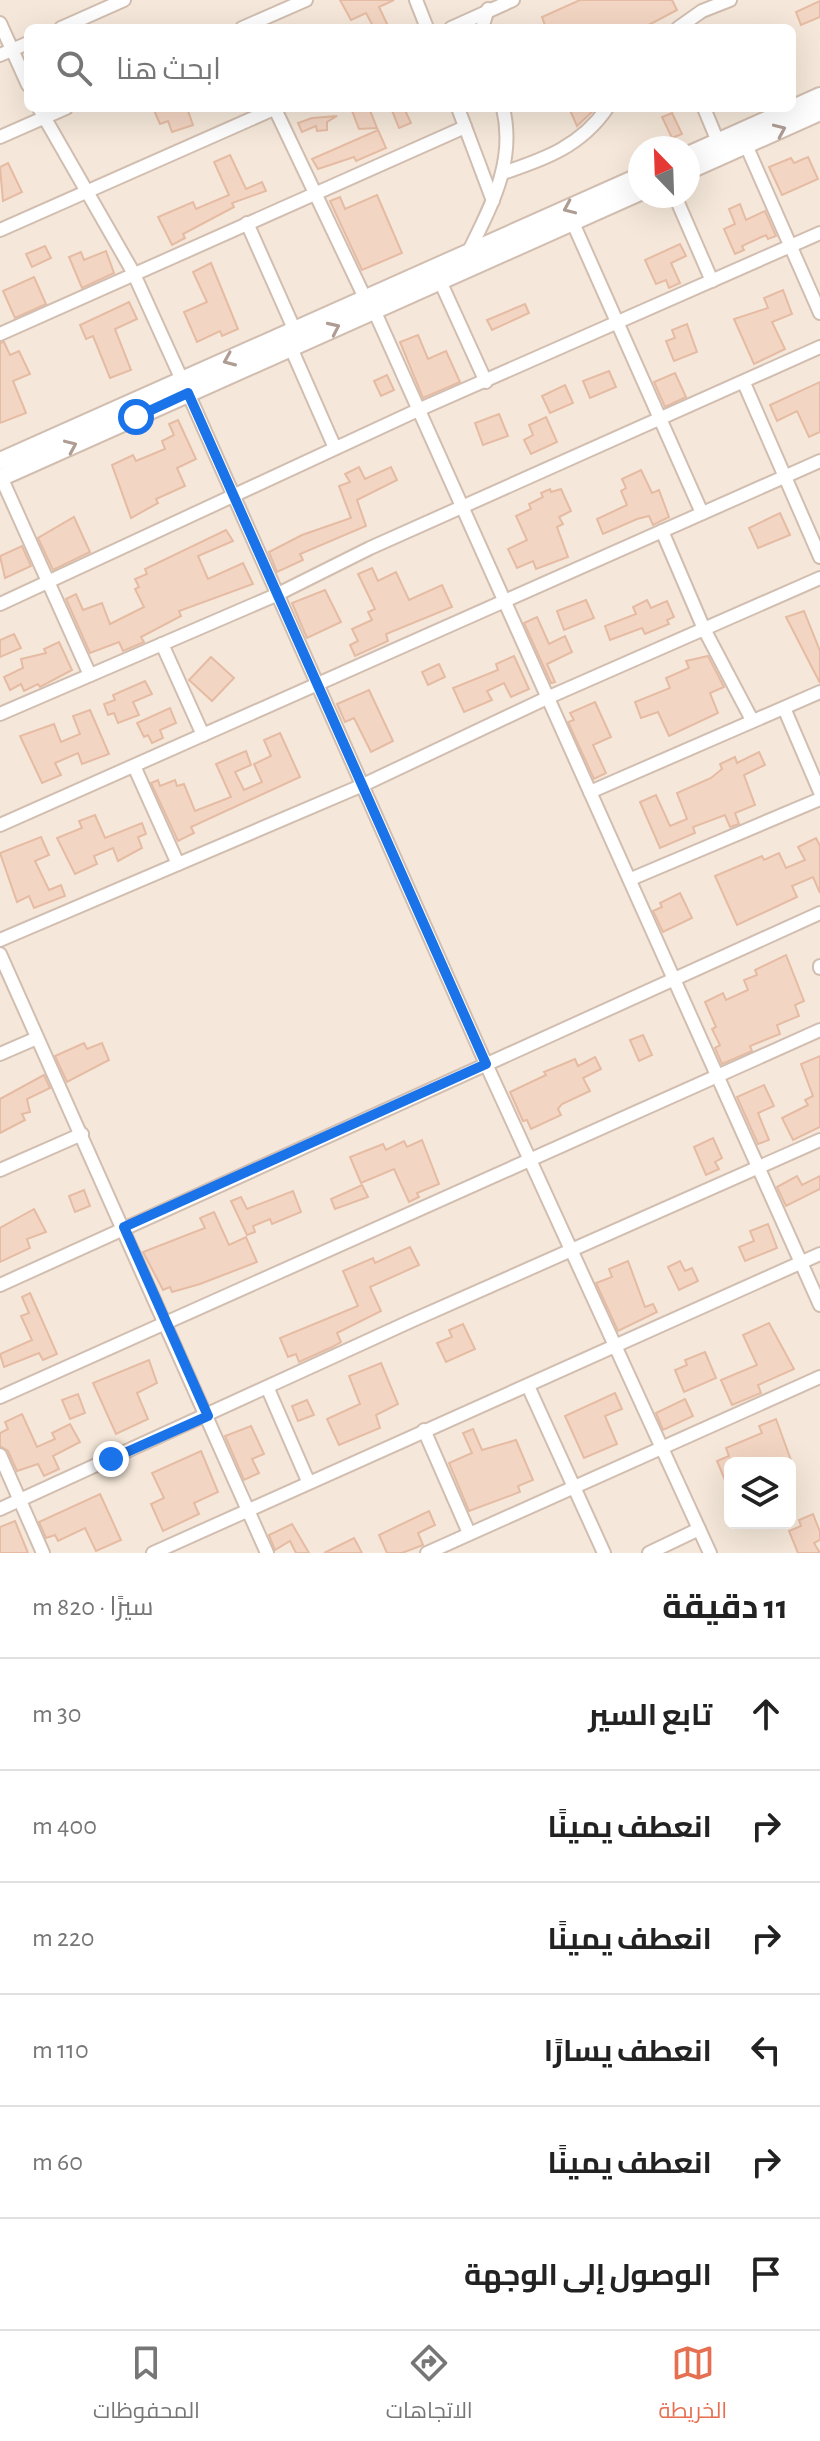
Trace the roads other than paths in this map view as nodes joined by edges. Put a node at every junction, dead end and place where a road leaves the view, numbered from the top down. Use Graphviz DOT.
graph roads {
  1 [pos="124,0"];
  2 [pos="306,0"];
  3 [pos="416,0"];
  4 [pos="495,0"];
  5 [pos="513,0"];
  6 [pos="730,0"];
  7 [pos="708,4"];
  8 [pos="484,14"];
  9 [pos="0,23"];
  10 [pos="70,24"];
  11 [pos="251,24"];
  12 [pos="425,24"];
  13 [pos="460,24"];
  14 [pos="483,24"];
  15 [pos="683,24"];
  16 [pos="6,53"];
  17 [pos="24,79"];
  18 [pos="820,96"];
  19 [pos="796,107"];
  20 [pos="277,112"];
  21 [pos="459,112"];
  22 [pos="504,112"];
  23 [pos="604,112"];
  24 [pos="706,112"];
  25 [pos="785,112"];
  26 [pos="820,112"];
  27 [pos="41,113"];
  28 [pos="252,113"];
  29 [pos="465,127"];
  30 [pos="0,137"];
  31 [pos="718,142"];
  32 [pos="746,145"];
  33 [pos="700,150"];
  34 [pos="700,166"];
  35 [pos="503,173"];
  36 [pos="628,181"];
  37 [pos="89,191"];
  38 [pos="316,193"];
  39 [pos="628,198"];
  40 [pos="493,201"];
  41 [pos="680,208"];
  42 [pos="247,223"];
  43 [pos="573,223"];
  44 [pos="0,230"];
  45 [pos="820,233"];
  46 [pos="790,246"];
  47 [pos="468,253"];
  48 [pos="133,272"];
  49 [pos="440,281"];
  50 [pos="712,281"];
  51 [pos="370,304"];
  52 [pos="820,313"];
  53 [pos="618,323"];
  54 [pos="295,331"];
  55 [pos="0,334"];
  56 [pos="291,348"];
  57 [pos="820,348"];
  58 [pos="486,382"];
  59 [pos="744,383"];
  60 [pos="185,387"];
  61 [pos="418,410"];
  62 [pos="660,420"];
  63 [pos="335,448"];
  64 [pos="820,461"];
  65 [pos="0,472"];
  66 [pos="787,476"];
  67 [pos="232,494"];
  68 [pos="463,506"];
  69 [pos="702,513"];
  70 [pos="662,531"];
  71 [pos="820,557"];
  72 [pos="820,578"];
  73 [pos="49,582"];
  74 [pos="276,595"];
  75 [pos="504,601"];
  76 [pos="0,604"];
  77 [pos="704,629"];
  78 [pos="162,644"];
  79 [pos="90,675"];
  80 [pos="318,685"];
  81 [pos="820,692"];
  82 [pos="549,697"];
  83 [pos="784,708"];
  84 [pos="0,714"];
  85 [pos="752,720"];
  86 [pos="203,735"];
  87 [pos="134,766"];
  88 [pos="363,785"];
  89 [pos="590,792"];
  90 [pos="820,792"];
  91 [pos="820,799"];
  92 [pos="0,825"];
  93 [pos="178,864"];
  94 [pos="631,879"];
  95 [pos="820,913"];
  96 [pos="0,940"];
  97 [pos="0,954"];
  98 [pos="673,978"];
  99 [pos="820,1030"];
  100 [pos="37,1038"];
  101 [pos="0,1054"];
  102 [pos="486,1064"];
  103 [pos="716,1077"];
  104 [pos="82,1134"];
  105 [pos="820,1140"];
  106 [pos="530,1160"];
  107 [pos="757,1168"];
  108 [pos="0,1170"];
  109 [pos="124,1227"];
  110 [pos="573,1251"];
  111 [pos="820,1254"];
  112 [pos="801,1262"];
  113 [pos="0,1285"];
  114 [pos="820,1305"];
  115 [pos="167,1324"];
  116 [pos="616,1346"];
  117 [pos="820,1377"];
  118 [pos="528,1386"];
  119 [pos="268,1389"];
  120 [pos="0,1397"];
  121 [pos="208,1416"];
  122 [pos="424,1430"];
  123 [pos="662,1447"];
  124 [pos="0,1455"];
  125 [pos="308,1481"];
  126 [pos="573,1485"];
  127 [pos="19,1501"];
  128 [pos="0,1509"];
  129 [pos="247,1509"];
  130 [pos="699,1529"];
  131 [pos="469,1533"];
  132 [pos="43,1553"];
  133 [pos="153,1553"];
  134 [pos="267,1553"];
  135 [pos="427,1553"];
  136 [pos="604,1553"];
  137 [pos="649,1553"];
  138 [pos="710,1553"];
  1 -- 10 [label="street"];
  2 -- 11 [label="street"];
  3 -- 12 [label="street"];
  4 -- 8 [label="street"];
  5 -- 8 [label="street"];
  6 -- 7 [label="street"];
  7 -- 15 [label="street"];
  8 -- 13 [label="street"];
  8 -- 14 [label="street"];
  9 -- 16 [label="street"];
  16 -- 17 [label="street"];
  18 -- 19 [label="street"];
  20 -- 38 [label="street"];
  21 -- 29 [label="street"];
  22 -- 35 [label="street"];
  23 -- 35 [label="street"];
  24 -- 31 [label="street"];
  25 -- 31 [label="street"];
  32 -- 26 [label="street, one-way"];
  27 -- 30 [label="street"];
  27 -- 37 [label="street"];
  28 -- 37 [label="street"];
  29 -- 38 [label="street"];
  29 -- 40 [label="street"];
  31 -- 33 [label="street"];
  32 -- 34 [label="street"];
  32 -- 46 [label="street"];
  35 -- 40 [label="street"];
  36 -- 47 [label="street, one-way"];
  37 -- 44 [label="street"];
  37 -- 48 [label="street"];
  38 -- 42 [label="street"];
  38 -- 51 [label="street"];
  39 -- 43 [label="street"];
  40 -- 47 [label="street"];
  41 -- 50 [label="street"];
  42 -- 48 [label="street"];
  42 -- 54 [label="street"];
  43 -- 49 [label="street"];
  43 -- 53 [label="street"];
  45 -- 46 [label="street"];
  46 -- 50 [label="street"];
  46 -- 52 [label="street"];
  47 -- 51 [label="street"];
  48 -- 55 [label="street"];
  48 -- 60 [label="street"];
  49 -- 51 [label="street"];
  49 -- 58 [label="street"];
  50 -- 53 [label="street"];
  51 -- 54 [label="street"];
  56 -- 51 [label="street, one-way"];
  51 -- 61 [label="street"];
  53 -- 58 [label="street"];
  53 -- 62 [label="street"];
  54 -- 60 [label="street, one-way"];
  56 -- 60 [label="street"];
  56 -- 63 [label="street"];
  57 -- 59 [label="street"];
  58 -- 61 [label="street"];
  59 -- 62 [label="street"];
  59 -- 66 [label="street"];
  60 -- 65 [label="street"];
  60 -- 67 [label="street"];
  61 -- 63 [label="street"];
  61 -- 68 [label="street"];
  62 -- 68 [label="street"];
  62 -- 69 [label="street"];
  63 -- 67 [label="street"];
  64 -- 66 [label="street"];
  65 -- 73 [label="street"];
  66 -- 69 [label="street"];
  66 -- 71 [label="street"];
  67 -- 73 [label="street"];
  67 -- 74 [label="street"];
  68 -- 74 [label="street"];
  68 -- 75 [label="street"];
  69 -- 70 [label="street"];
  70 -- 75 [label="street"];
  70 -- 77 [label="street"];
  72 -- 77 [label="street"];
  73 -- 76 [label="street"];
  73 -- 79 [label="street"];
  74 -- 78 [label="street"];
  74 -- 80 [label="street"];
  75 -- 80 [label="street"];
  75 -- 82 [label="street"];
  77 -- 82 [label="street"];
  77 -- 85 [label="street"];
  78 -- 79 [label="street"];
  78 -- 86 [label="street"];
  79 -- 84 [label="street"];
  80 -- 86 [label="street"];
  80 -- 88 [label="street"];
  81 -- 83 [label="street"];
  82 -- 88 [label="street"];
  82 -- 89 [label="street"];
  83 -- 85 [label="street"];
  83 -- 90 [label="street"];
  85 -- 89 [label="street"];
  86 -- 87 [label="street"];
  87 -- 92 [label="street"];
  87 -- 93 [label="street"];
  88 -- 93 [label="street"];
  88 -- 102 [label="street"];
  89 -- 94 [label="street"];
  91 -- 94 [label="street"];
  93 -- 96 [label="street"];
  94 -- 98 [label="street"];
  95 -- 98 [label="street"];
  97 -- 100 [label="street"];
  98 -- 102 [label="street"];
  98 -- 103 [label="street"];
  99 -- 103 [label="street"];
  100 -- 101 [label="street"];
  100 -- 104 [label="street"];
  102 -- 106 [label="street"];
  102 -- 109 [label="street"];
  103 -- 106 [label="street"];
  103 -- 107 [label="street"];
  104 -- 108 [label="street"];
  104 -- 109 [label="street"];
  105 -- 107 [label="street"];
  106 -- 110 [label="street"];
  106 -- 115 [label="street"];
  107 -- 110 [label="street"];
  107 -- 112 [label="street"];
  109 -- 113 [label="street"];
  109 -- 115 [label="street"];
  110 -- 116 [label="street"];
  110 -- 119 [label="street"];
  111 -- 112 [label="street"];
  112 -- 114 [label="street"];
  112 -- 116 [label="street"];
  115 -- 120 [label="street"];
  115 -- 121 [label="street"];
  116 -- 118 [label="street"];
  116 -- 123 [label="street"];
  117 -- 123 [label="street"];
  118 -- 122 [label="street"];
  118 -- 126 [label="street"];
  119 -- 121 [label="street"];
  119 -- 125 [label="street"];
  121 -- 127 [label="street"];
  121 -- 129 [label="street"];
  122 -- 125 [label="street"];
  122 -- 131 [label="street"];
  123 -- 126 [label="street"];
  123 -- 130 [label="street"];
  124 -- 127 [label="street"];
  125 -- 129 [label="street"];
  126 -- 131 [label="street"];
  126 -- 136 [label="street"];
  127 -- 128 [label="street"];
  127 -- 132 [label="street"];
  129 -- 133 [label="street"];
  129 -- 134 [label="street"];
  130 -- 137 [label="street"];
  130 -- 138 [label="street"];
  131 -- 135 [label="street"];
}
